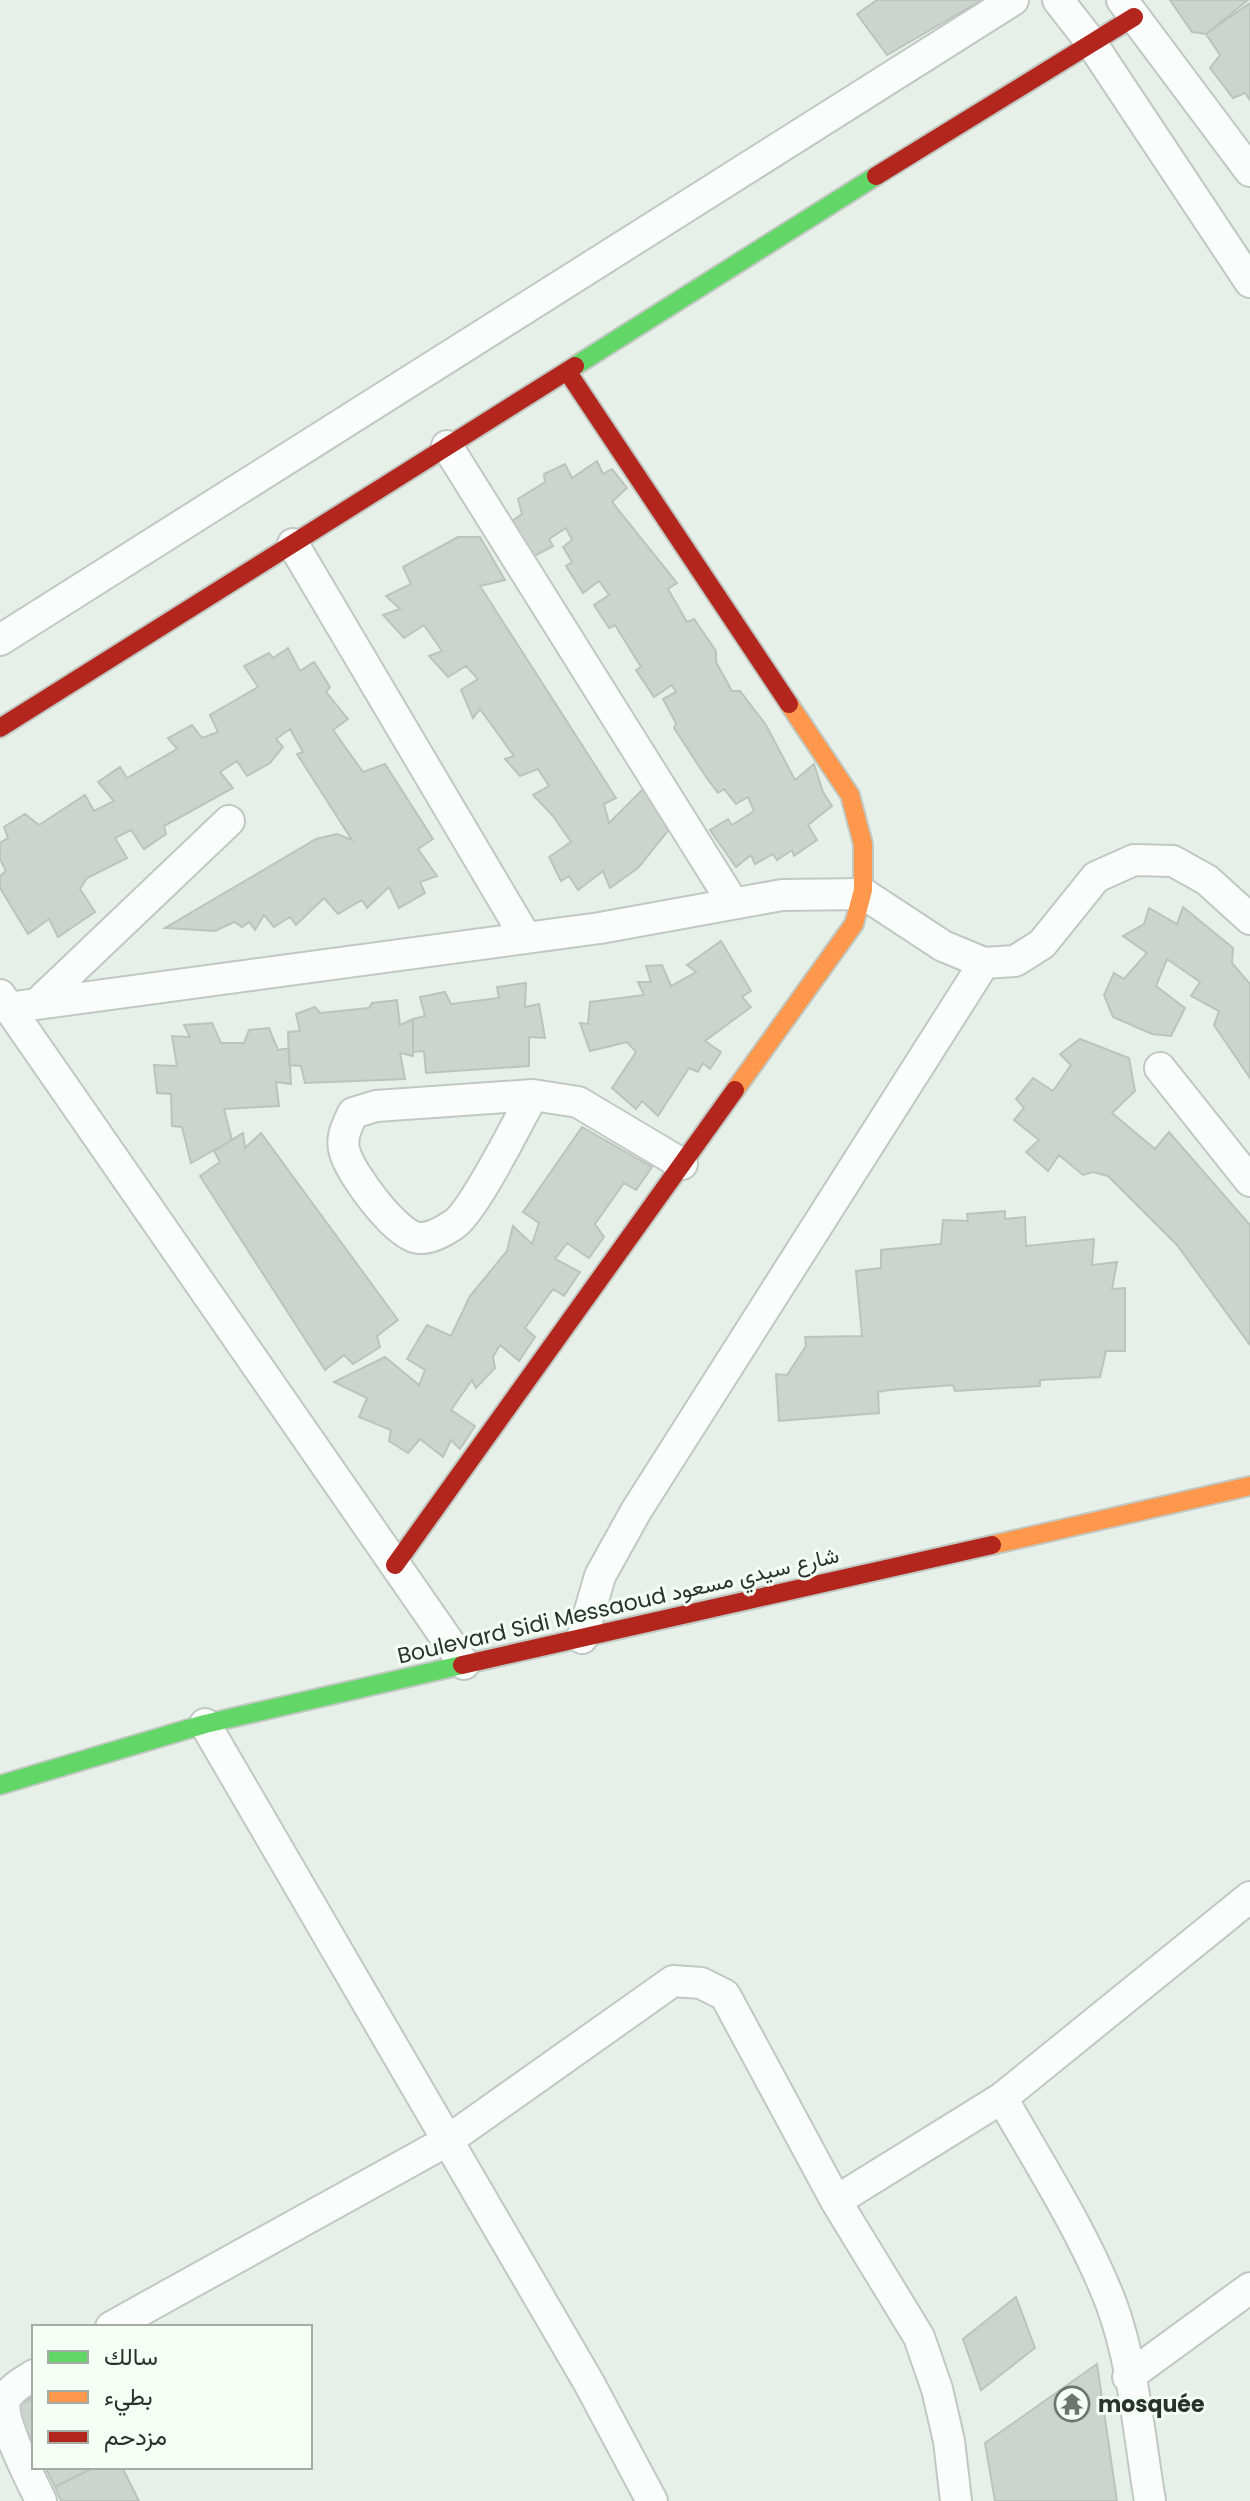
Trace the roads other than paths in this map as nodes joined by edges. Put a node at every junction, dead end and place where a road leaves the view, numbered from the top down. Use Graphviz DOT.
graph roads {
  1 [pos="1013,0"];
  2 [pos="1058,0"];
  3 [pos="1128,9"];
  4 [pos="1090,41"];
  5 [pos="1250,171"];
  6 [pos="1250,282"];
  7 [pos="567,371"];
  8 [pos="447,446"];
  9 [pos="293,544"];
  10 [pos="0,640"];
  11 [pos="0,728"];
  12 [pos="229,821"];
  13 [pos="864,894"];
  14 [pos="733,903"];
  15 [pos="1250,919"];
  16 [pos="526,938"];
  17 [pos="984,963"];
  18 [pos="40,1001"];
  19 [pos="3,1002"];
  20 [pos="1160,1068"];
  21 [pos="533,1095"];
  22 [pos="682,1164"];
  23 [pos="1250,1181"];
  24 [pos="1250,1486"];
  25 [pos="395,1565"];
  26 [pos="582,1638"];
  27 [pos="464,1664"];
  28 [pos="205,1724"];
  29 [pos="0,1785"];
  30 [pos="1250,1897"];
  31 [pos="1002,2098"];
  32 [pos="447,2141"];
  33 [pos="836,2201"];
  34 [pos="1250,2288"];
  35 [pos="115,2325"];
  36 [pos="32,2376"];
  37 [pos="1128,2377"];
  38 [pos="41,2501"];
  39 [pos="652,2501"];
  40 [pos="956,2501"];
  41 [pos="1150,2501"];
  1 -- 10 [label="street"];
  2 -- 4 [label="street"];
  3 -- 4 [label="street"];
  3 -- 5 [label="street"];
  4 -- 6 [label="street"];
  4 -- 7 [label="street"];
  7 -- 8 [label="street"];
  7 -- 13 [label="street"];
  8 -- 9 [label="street"];
  8 -- 14 [label="street"];
  9 -- 11 [label="street"];
  9 -- 16 [label="street"];
  12 -- 18 [label="street"];
  13 -- 14 [label="street"];
  13 -- 17 [label="street"];
  13 -- 22 [label="street"];
  14 -- 16 [label="street"];
  15 -- 17 [label="street"];
  16 -- 18 [label="street"];
  17 -- 26 [label="street"];
  18 -- 19 [label="street"];
  19 -- 25 [label="street"];
  20 -- 23 [label="street"];
  21 -- 21 [label="street"];
  21 -- 22 [label="street"];
  22 -- 25 [label="street"];
  24 -- 26 [label="street, Boulevard Sidi Messaoud شارع سيدي مسعود"];
  25 -- 27 [label="street"];
  26 -- 27 [label="street, Boulevard Sidi Messaoud شارع سيدي مسعود"];
  27 -- 28 [label="street, Boulevard Sidi Messaoud شارع سيدي مسعود"];
  28 -- 29 [label="street, Boulevard Sidi Messaoud شارع سيدي مسعود"];
  28 -- 32 [label="street"];
  30 -- 31 [label="street"];
  31 -- 33 [label="street"];
  31 -- 37 [label="street"];
  32 -- 33 [label="street"];
  32 -- 35 [label="street"];
  32 -- 39 [label="street"];
  33 -- 40 [label="street"];
  34 -- 37 [label="street"];
  36 -- 38 [label="street"];
  37 -- 41 [label="street"];
}
